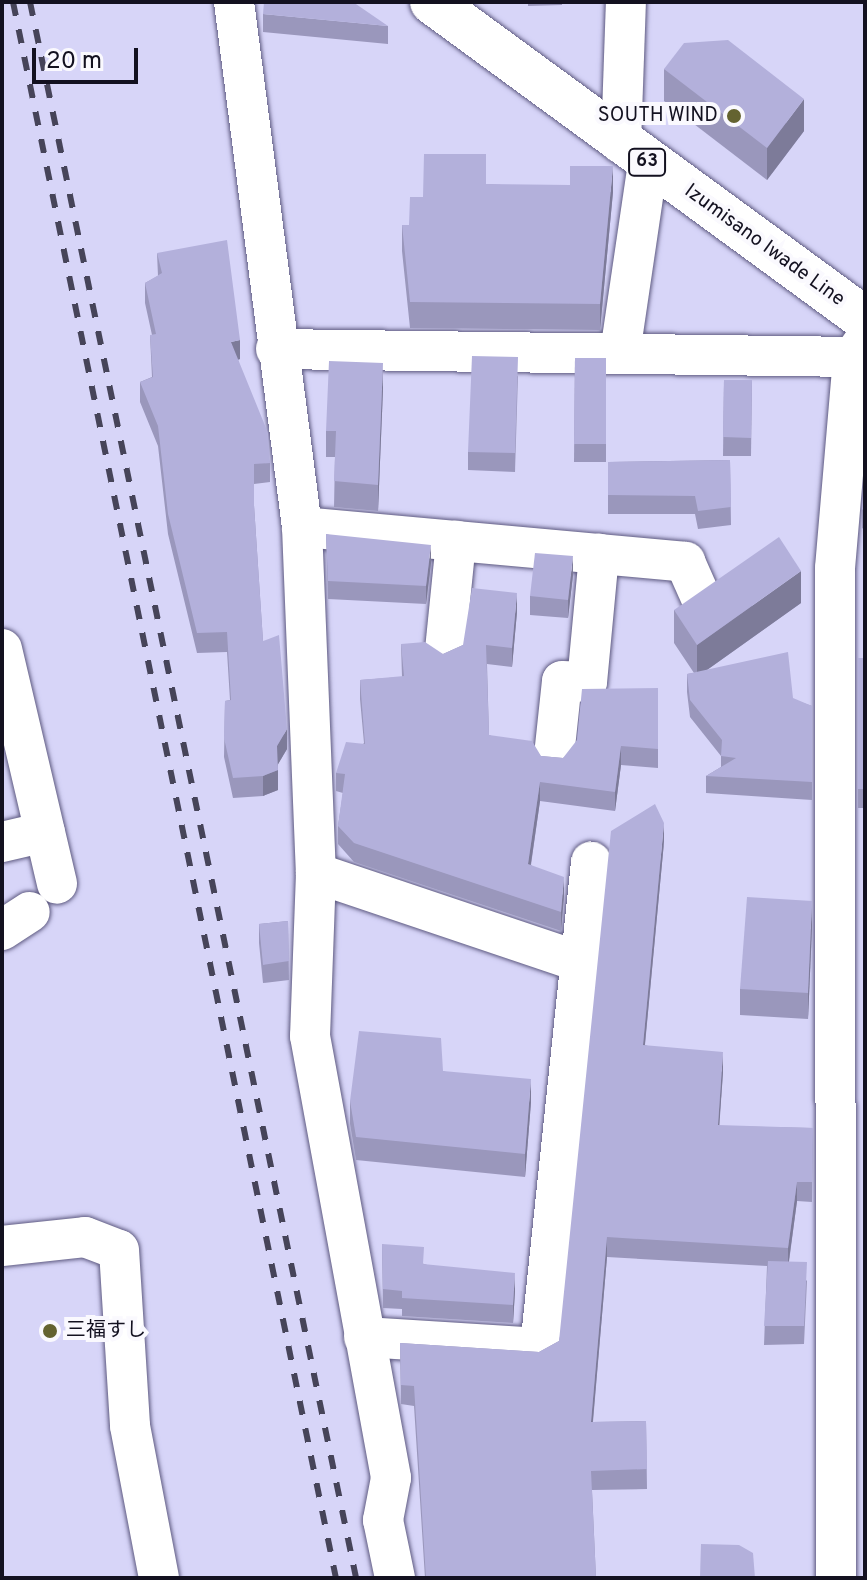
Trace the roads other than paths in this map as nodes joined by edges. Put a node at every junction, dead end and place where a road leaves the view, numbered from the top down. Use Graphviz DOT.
graph roads {
  1 [pos="234,2"];
  2 [pos="432,2"];
  3 [pos="626,2"];
  4 [pos="635,153"];
  5 [pos="861,339"];
  6 [pos="276,349"];
  7 [pos="620,353"];
  8 [pos="302,527"];
  9 [pos="456,541"];
  10 [pos="599,554"];
  11 [pos="736,573"];
  12 [pos="701,598"];
  13 [pos="668,621"];
  14 [pos="2,649"];
  15 [pos="445,650"];
  16 [pos="554,756"];
  17 [pos="45,832"];
  18 [pos="2,842"];
  19 [pos="591,862"];
  20 [pos="316,873"];
  21 [pos="57,884"];
  22 [pos="849,954"];
  23 [pos="581,962"];
  24 [pos="2,1246"];
  25 [pos="364,1337"];
  26 [pos="159,1578"];
  27 [pos="395,1578"];
  28 [pos="836,1578"];
  1 -- 6 [label="street"];
  2 -- 4 [label="main road, Izumisano Iwade Line / 63"];
  3 -- 4 [label="street"];
  4 -- 5 [label="main road, Izumisano Iwade Line / 63"];
  4 -- 7 [label="street"];
  5 -- 7 [label="street"];
  5 -- 22 [label="street"];
  6 -- 7 [label="street"];
  6 -- 8 [label="street"];
  8 -- 9 [label="street"];
  8 -- 20 [label="street"];
  9 -- 10 [label="street"];
  9 -- 15 [label="street"];
  10 -- 12 [label="street"];
  10 -- 16 [label="street"];
  11 -- 12 [label="street"];
  12 -- 13 [label="street"];
  14 -- 17 [label="street"];
  17 -- 18 [label="street"];
  17 -- 21 [label="street"];
  19 -- 23 [label="street"];
  20 -- 23 [label="street"];
  20 -- 25 [label="street"];
  22 -- 28 [label="street"];
  23 -- 25 [label="street"];
  24 -- 26 [label="street"];
  25 -- 27 [label="street"];
}
